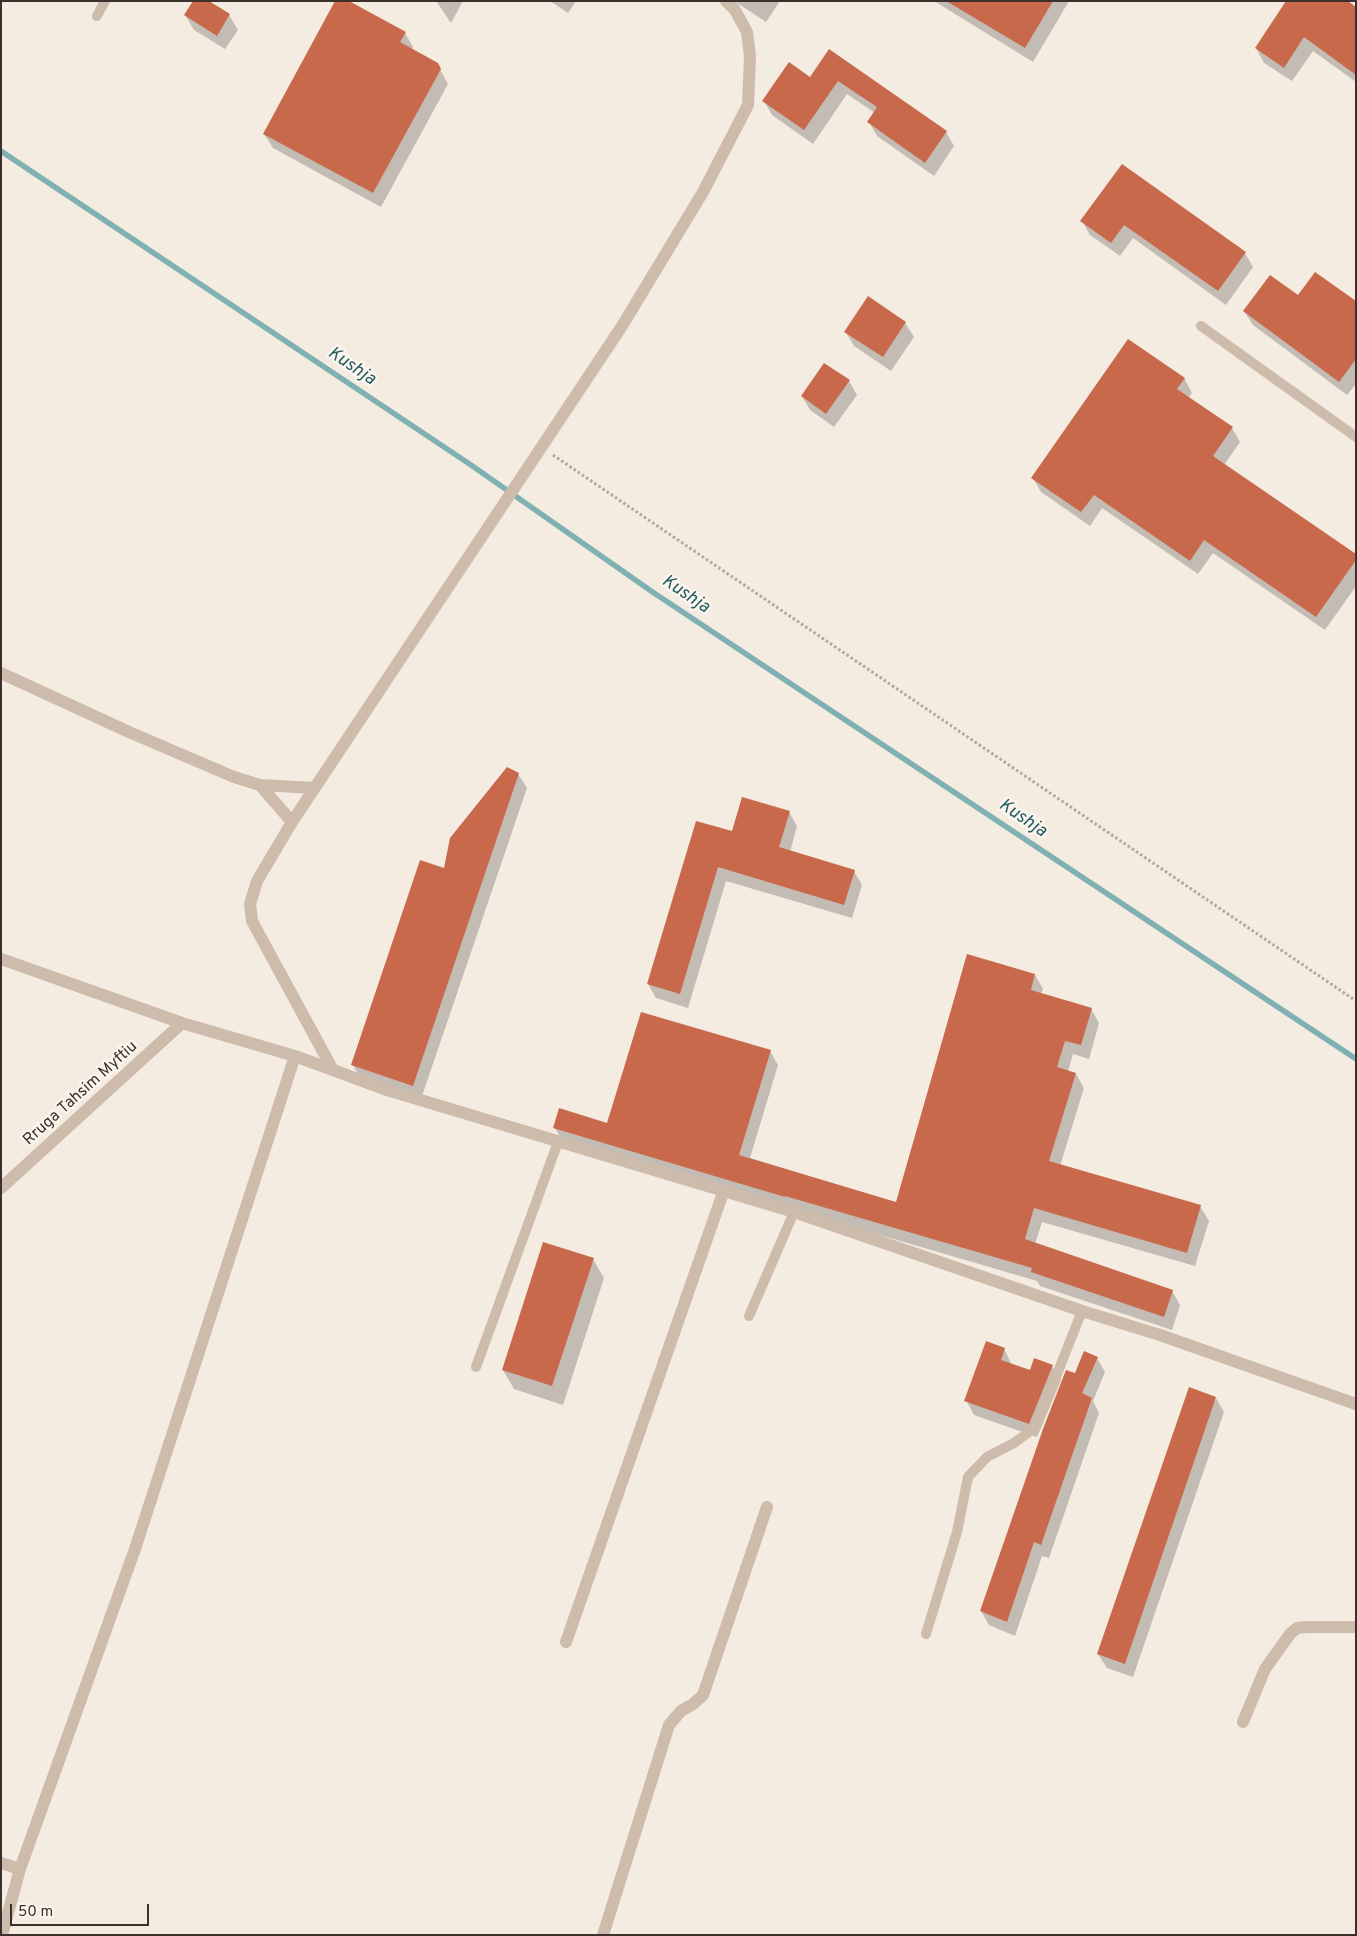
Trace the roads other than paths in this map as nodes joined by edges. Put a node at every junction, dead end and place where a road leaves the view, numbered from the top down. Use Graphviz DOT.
graph roads {
  1 [pos="105,1"];
  2 [pos="726,1"];
  3 [pos="97,16"];
  4 [pos="1201,326"];
  5 [pos="1356,437"];
  6 [pos="1,673"];
  7 [pos="260,785"];
  8 [pos="315,788"];
  9 [pos="292,822"];
  10 [pos="2,963"];
  11 [pos="182,1023"];
  12 [pos="295,1056"];
  13 [pos="333,1070"];
  14 [pos="558,1142"];
  15 [pos="1,1188"];
  16 [pos="724,1190"];
  17 [pos="794,1212"];
  18 [pos="1082,1311"];
  19 [pos="749,1316"];
  20 [pos="476,1366"];
  21 [pos="1356,1404"];
  22 [pos="767,1508"];
  23 [pos="1356,1627"];
  24 [pos="926,1634"];
  25 [pos="566,1642"];
  26 [pos="1243,1722"];
  27 [pos="1,1863"];
  28 [pos="20,1869"];
  29 [pos="2,1935"];
  30 [pos="603,1935"];
  1 -- 3 [label="lane"];
  2 -- 8 [label="street"];
  4 -- 5 [label="lane"];
  6 -- 7 [label="street"];
  7 -- 8 [label="street"];
  7 -- 9 [label="street"];
  8 -- 9 [label="street"];
  9 -- 13 [label="street"];
  10 -- 11 [label="street"];
  11 -- 12 [label="street"];
  11 -- 15 [label="street, Rruga Tahsim Myftiu"];
  12 -- 13 [label="street"];
  12 -- 28 [label="street"];
  13 -- 14 [label="street"];
  14 -- 16 [label="street"];
  14 -- 20 [label="lane"];
  16 -- 17 [label="street"];
  16 -- 25 [label="street"];
  17 -- 18 [label="street"];
  17 -- 19 [label="lane"];
  18 -- 21 [label="street"];
  18 -- 24 [label="lane"];
  22 -- 30 [label="street"];
  23 -- 26 [label="street"];
  27 -- 28 [label="street"];
  28 -- 29 [label="street"];
}
